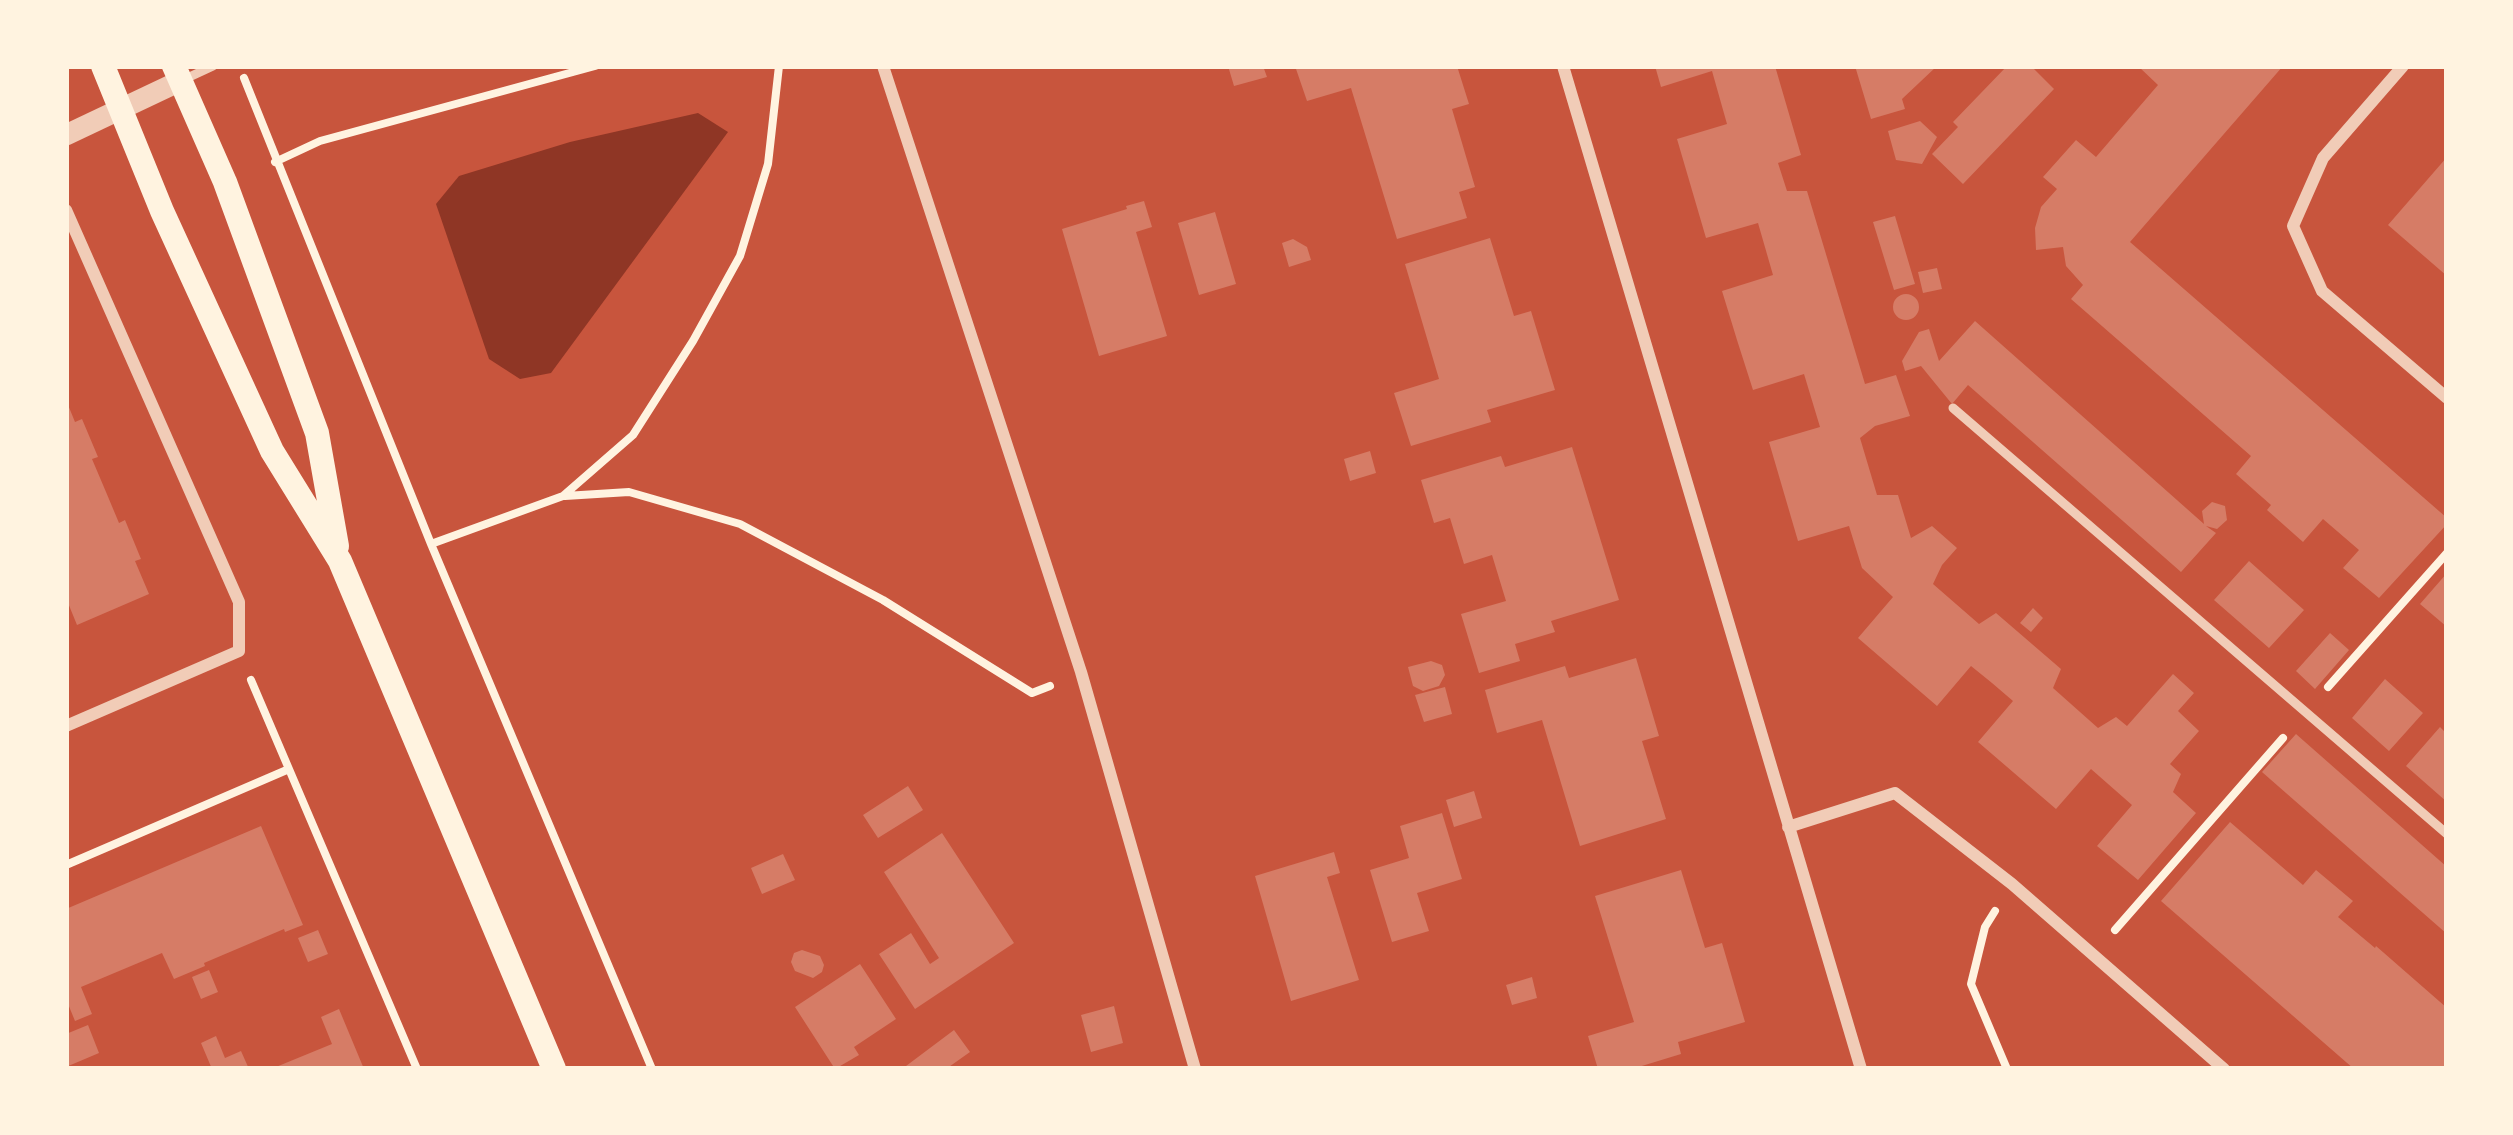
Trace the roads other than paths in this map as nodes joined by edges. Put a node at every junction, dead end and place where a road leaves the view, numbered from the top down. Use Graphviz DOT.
graph roads {
  1 [pos="103,66"];
  2 [pos="212,66"];
  3 [pos="884,66"];
  4 [pos="1563,66"];
  5 [pos="2403,66"];
  6 [pos="177,74"];
  7 [pos="121,111"];
  8 [pos="66,135"];
  9 [pos="66,211"];
  10 [pos="2447,398"];
  11 [pos="1953,408"];
  12 [pos="340,560"];
  13 [pos="66,726"];
  14 [pos="1788,827"];
  15 [pos="2447,834"];
  16 [pos="554,1069"];
  17 [pos="1195,1069"];
  18 [pos="1861,1069"];
  19 [pos="2224,1069"];
  1 -- 7 [label="main road"];
  2 -- 6 [label="lane"];
  3 -- 17 [label="street"];
  4 -- 14 [label="street"];
  5 -- 10 [label="street"];
  6 -- 7 [label="street"];
  6 -- 12 [label="main road"];
  7 -- 8 [label="street"];
  7 -- 12 [label="main road"];
  9 -- 13 [label="street"];
  11 -- 15 [label="lane"];
  12 -- 16 [label="main road"];
  14 -- 18 [label="street"];
  14 -- 19 [label="street"];
}
